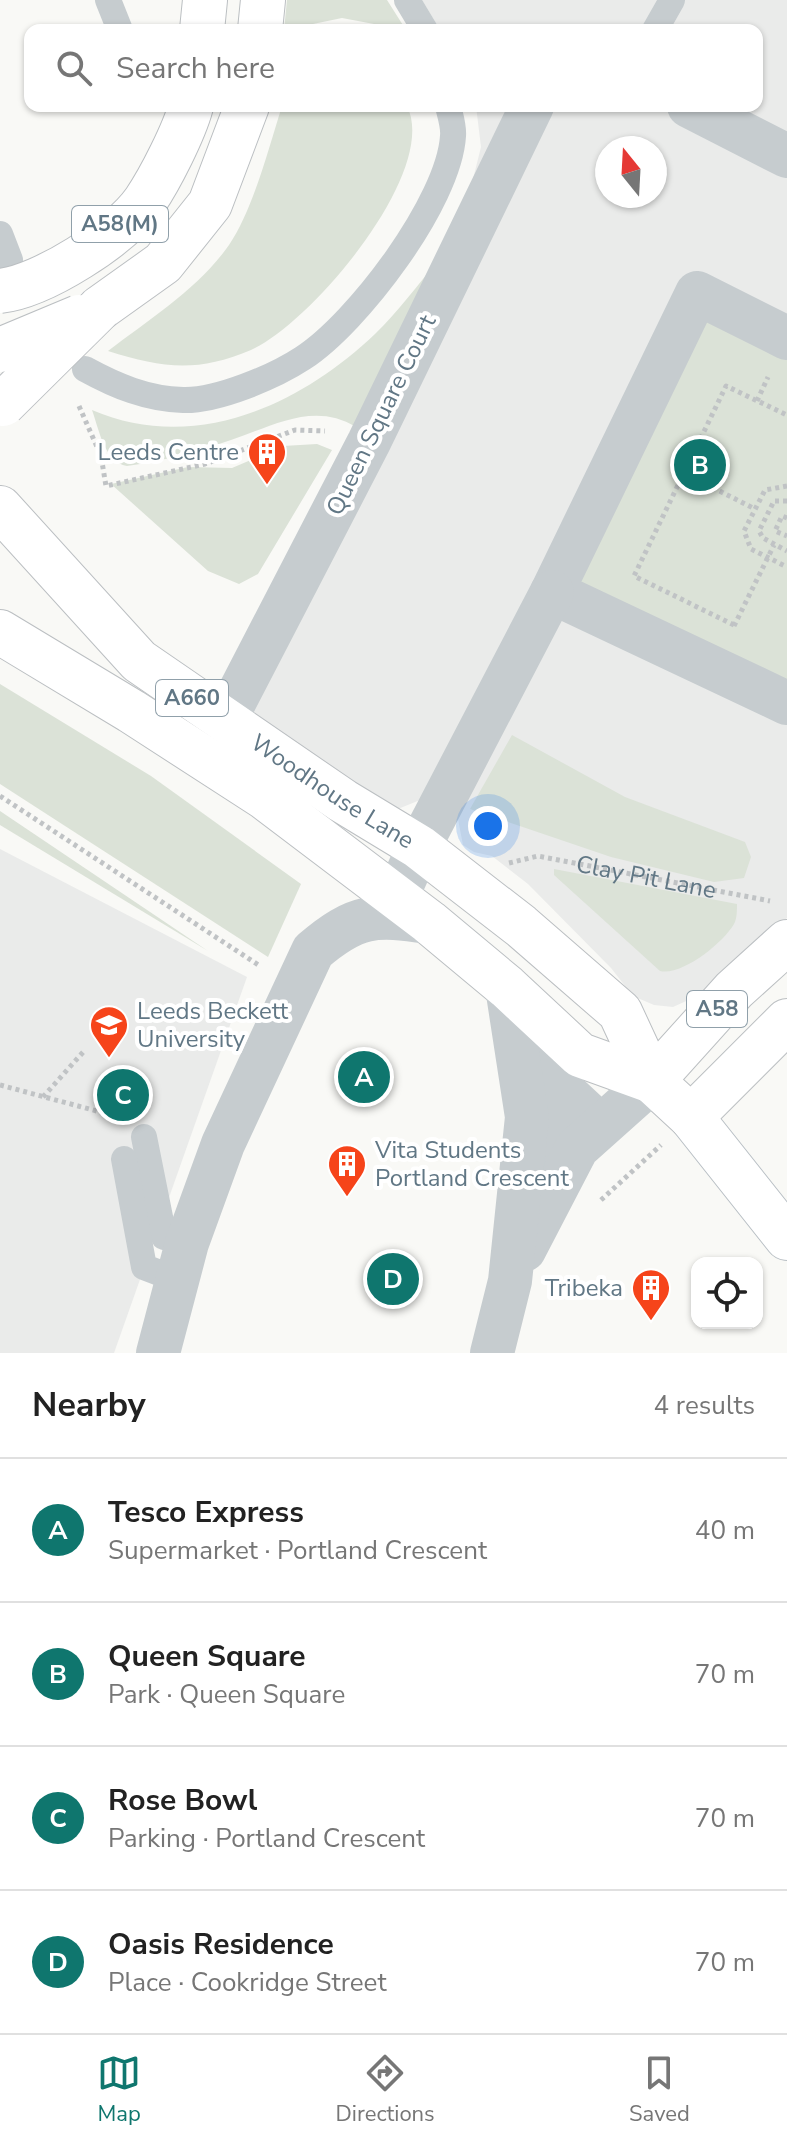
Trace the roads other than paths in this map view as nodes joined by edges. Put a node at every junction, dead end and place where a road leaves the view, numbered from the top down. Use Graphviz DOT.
graph roads {
  1 [pos="108,0"];
  2 [pos="263,0"];
  3 [pos="407,0"];
  4 [pos="672,0"];
  5 [pos="118,24"];
  6 [pos="261,24"];
  7 [pos="421,24"];
  8 [pos="658,24"];
  9 [pos="188,112"];
  10 [pos="245,112"];
  11 [pos="449,112"];
  12 [pos="529,112"];
  13 [pos="701,112"];
  14 [pos="787,156"];
  15 [pos="0,234"];
  16 [pos="5,275"];
  17 [pos="100,308"];
  18 [pos="787,338"];
  19 [pos="0,350"];
  20 [pos="85,369"];
  21 [pos="0,407"];
  22 [pos="0,508"];
  23 [pos="552,592"];
  24 [pos="0,632"];
  25 [pos="787,703"];
  26 [pos="225,720"];
  27 [pos="419,847"];
  28 [pos="405,912"];
  29 [pos="782,922"];
  30 [pos="507,987"];
  31 [pos="787,1021"];
  32 [pos="652,1081"];
  33 [pos="691,1117"];
  34 [pos="139,1128"];
  35 [pos="124,1159"];
  36 [pos="787,1238"];
  37 [pos="183,1261"];
  38 [pos="510,1281"];
  39 [pos="158,1353"];
  40 [pos="492,1353"];
  1 -- 5 [label="lane"];
  2 -- 6 [label="main road"];
  3 -- 7 [label="lane"];
  4 -- 8 [label="lane"];
  9 -- 16 [label="main road, A58(M), bridge"];
  10 -- 17 [label="main road"];
  11 -- 20 [label="lane"];
  12 -- 26 [label="street, Queen Square Court"];
  13 -- 14 [label="street"];
  15 -- 16 [label="lane"];
  17 -- 19 [label="main road, bridge"];
  17 -- 21 [label="main road, bridge"];
  18 -- 23 [label="street"];
  22 -- 26 [label="main road, Woodhouse Lane / A660"];
  23 -- 25 [label="street"];
  23 -- 27 [label="street"];
  24 -- 28 [label="main road, Woodhouse Lane / A660"];
  26 -- 27 [label="main road, Woodhouse Lane / A660"];
  27 -- 28 [label="street"];
  27 -- 32 [label="main road, Woodhouse Lane / A660"];
  28 -- 30 [label="main road, Woodhouse Lane / A660"];
  28 -- 37 [label="street"];
  29 -- 32 [label="main road, A58"];
  30 -- 32 [label="main road, Woodhouse Lane / A660"];
  30 -- 38 [label="street"];
  31 -- 33 [label="main road, A58"];
  32 -- 33 [label="main road, Woodhouse Lane / A660"];
  32 -- 38 [label="street"];
  33 -- 36 [label="main road, Woodhouse Lane"];
  34 -- 37 [label="lane"];
  35 -- 37 [label="lane"];
  37 -- 39 [label="street"];
  38 -- 40 [label="street"];
}
